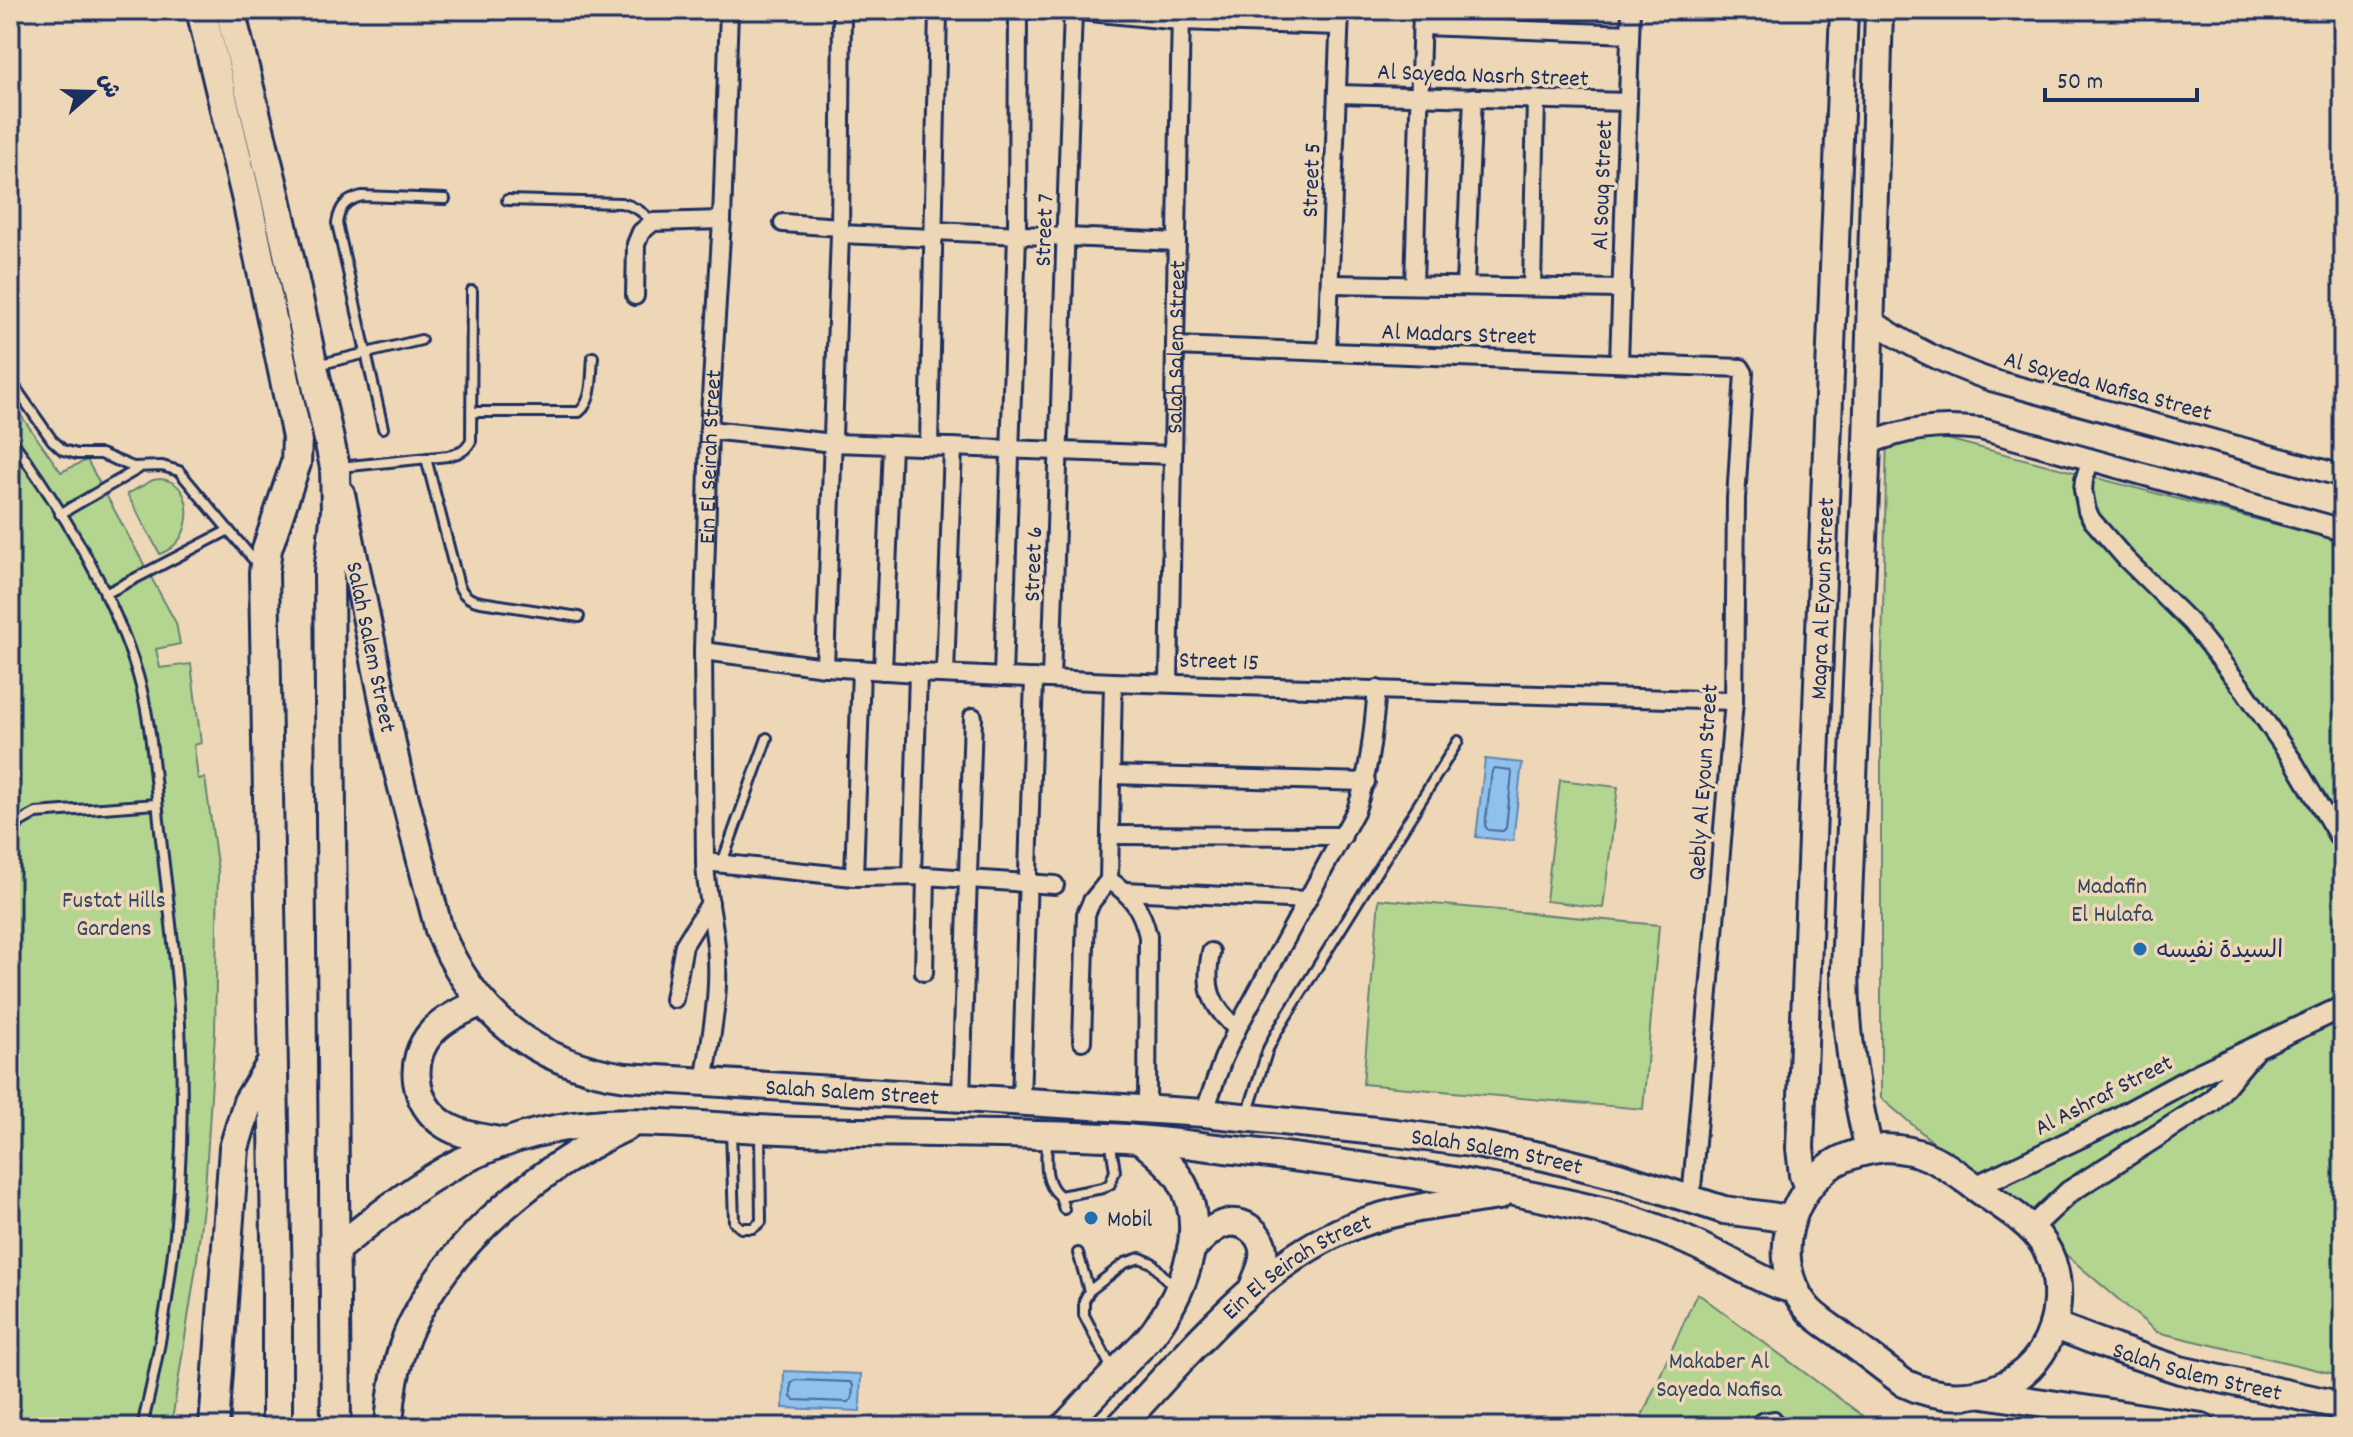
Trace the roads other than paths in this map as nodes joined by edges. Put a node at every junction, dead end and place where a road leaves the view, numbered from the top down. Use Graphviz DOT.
graph roads {
  1 [pos="201,10"];
  2 [pos="230,10"];
  3 [pos="729,10"];
  4 [pos="842,10"];
  5 [pos="938,10"];
  6 [pos="1018,10"];
  7 [pos="1072,10"];
  8 [pos="1631,10"];
  9 [pos="1844,10"];
  10 [pos="1879,10"];
  11 [pos="1115,13"];
  12 [pos="1180,15"];
  13 [pos="1233,16"];
  14 [pos="1340,18"];
  15 [pos="1422,18"];
  16 [pos="1630,34"];
  17 [pos="1337,94"];
  18 [pos="1420,96"];
  19 [pos="1473,97"];
  20 [pos="1536,99"];
  21 [pos="1628,102"];
  22 [pos="445,199"];
  23 [pos="507,200"];
  24 [pos="722,220"];
  25 [pos="653,222"];
  26 [pos="783,223"];
  27 [pos="840,230"];
  28 [pos="934,234"];
  29 [pos="1017,234"];
  30 [pos="1067,237"];
  31 [pos="1177,242"];
  32 [pos="1330,284"];
  33 [pos="1414,285"];
  34 [pos="1465,286"];
  35 [pos="1532,287"];
  36 [pos="1622,289"];
  37 [pos="472,291"];
  38 [pos="635,296"];
  39 [pos="1870,319"];
  40 [pos="421,340"];
  41 [pos="1175,346"];
  42 [pos="1327,352"];
  43 [pos="366,353"];
  44 [pos="593,357"];
  45 [pos="1619,362"];
  46 [pos="313,366"];
  47 [pos="1741,368"];
  48 [pos="10,380"];
  49 [pos="471,412"];
  50 [pos="383,428"];
  51 [pos="709,430"];
  52 [pos="10,438"];
  53 [pos="834,443"];
  54 [pos="1867,444"];
  55 [pos="892,445"];
  56 [pos="929,446"];
  57 [pos="953,447"];
  58 [pos="1009,449"];
  59 [pos="1060,451"];
  60 [pos="1173,455"];
  61 [pos="426,458"];
  62 [pos="2091,459"];
  63 [pos="335,467"];
  64 [pos="138,469"];
  65 [pos="2343,476"];
  66 [pos="60,514"];
  67 [pos="229,530"];
  68 [pos="2343,530"];
  69 [pos="264,573"];
  70 [pos="105,594"];
  71 [pos="579,617"];
  72 [pos="703,651"];
  73 [pos="825,667"];
  74 [pos="861,669"];
  75 [pos="883,671"];
  76 [pos="918,673"];
  77 [pos="945,674"];
  78 [pos="1003,677"];
  79 [pos="1034,678"];
  80 [pos="1051,679"];
  81 [pos="1113,682"];
  82 [pos="1169,683"];
  83 [pos="1377,689"];
  84 [pos="1734,701"];
  85 [pos="973,717"];
  86 [pos="767,738"];
  87 [pos="1458,741"];
  88 [pos="1112,775"];
  89 [pos="1366,782"];
  90 [pos="156,804"];
  91 [pos="1110,835"];
  92 [pos="10,836"];
  93 [pos="1343,836"];
  94 [pos="2343,845"];
  95 [pos="705,862"];
  96 [pos="722,864"];
  97 [pos="919,876"];
  98 [pos="854,877"];
  99 [pos="966,877"];
  100 [pos="1109,880"];
  101 [pos="1028,883"];
  102 [pos="1055,885"];
  103 [pos="1125,891"];
  104 [pos="1307,900"];
  105 [pos="710,903"];
  106 [pos="1211,952"];
  107 [pos="924,972"];
  108 [pos="674,999"];
  109 [pos="480,1003"];
  110 [pos="2343,1007"];
  111 [pos="1237,1029"];
  112 [pos="1082,1041"];
  113 [pos="2255,1049"];
  114 [pos="272,1063"];
  115 [pos="704,1083"];
  116 [pos="961,1097"];
  117 [pos="1021,1101"];
  118 [pos="1147,1110"];
  119 [pos="1204,1113"];
  120 [pos="1246,1117"];
  121 [pos="637,1122"];
  122 [pos="731,1128"];
  123 [pos="760,1130"];
  124 [pos="1047,1136"];
  125 [pos="1109,1138"];
  126 [pos="1141,1140"];
  127 [pos="505,1142"];
  128 [pos="1869,1150"];
  129 [pos="1808,1187"];
  130 [pos="1975,1187"];
  131 [pos="1521,1193"];
  132 [pos="1060,1196"];
  133 [pos="1691,1200"];
  134 [pos="1064,1209"];
  135 [pos="1791,1219"];
  136 [pos="2031,1228"];
  137 [pos="1191,1249"];
  138 [pos="334,1251"];
  139 [pos="1078,1253"];
  140 [pos="1253,1288"];
  141 [pos="1796,1290"];
  142 [pos="1089,1291"];
  143 [pos="1177,1292"];
  144 [pos="2053,1325"];
  145 [pos="1114,1374"];
  146 [pos="1984,1394"];
  147 [pos="2343,1406"];
  148 [pos="142,1427"];
  149 [pos="214,1427"];
  150 [pos="277,1427"];
  151 [pos="336,1427"];
  152 [pos="389,1427"];
  153 [pos="1064,1427"];
  154 [pos="1119,1427"];
  155 [pos="1746,1427"];
  156 [pos="1784,1427"];
  157 [pos="2202,1427"];
  1 -- 69 [label="highway"];
  2 -- 46 [label="highway, Salah Salem Street"];
  3 -- 24 [label="street, Ein El Seirah Street"];
  4 -- 27 [label="street"];
  5 -- 28 [label="street"];
  6 -- 29 [label="street"];
  7 -- 11 [label="street"];
  7 -- 30 [label="street, Street 7"];
  8 -- 16 [label="street, Al Souq Street"];
  9 -- 129 [label="main road, Magra Al Eyoun Street"];
  10 -- 39 [label="main road, Magra Al Eyoun Street"];
  11 -- 12 [label="street"];
  12 -- 13 [label="street"];
  12 -- 31 [label="street, Salah Salem Street"];
  13 -- 14 [label="street"];
  14 -- 17 [label="street, Street 5"];
  15 -- 16 [label="street"];
  15 -- 18 [label="street"];
  16 -- 21 [label="street, Al Souq Street"];
  17 -- 18 [label="street, Al Sayeda Nasrh Street"];
  17 -- 32 [label="street, Street 5"];
  18 -- 19 [label="street, Al Sayeda Nasrh Street"];
  18 -- 33 [label="street"];
  19 -- 20 [label="street, Al Sayeda Nasrh Street"];
  19 -- 34 [label="street"];
  20 -- 21 [label="street, Al Sayeda Nasrh Street"];
  20 -- 35 [label="street"];
  21 -- 36 [label="street, Al Souq Street"];
  22 -- 43 [label="lane"];
  23 -- 25 [label="lane"];
  24 -- 25 [label="street"];
  24 -- 51 [label="street, Ein El Seirah Street"];
  25 -- 38 [label="street"];
  26 -- 27 [label="street"];
  27 -- 28 [label="street"];
  27 -- 53 [label="street"];
  28 -- 29 [label="street"];
  28 -- 56 [label="street"];
  29 -- 30 [label="street"];
  29 -- 58 [label="street"];
  30 -- 31 [label="street"];
  30 -- 59 [label="street, Street 7"];
  31 -- 41 [label="street, Salah Salem Street"];
  32 -- 33 [label="street"];
  32 -- 42 [label="street, Street 5"];
  33 -- 34 [label="street"];
  34 -- 35 [label="street"];
  35 -- 36 [label="street"];
  36 -- 45 [label="street, Al Souq Street"];
  37 -- 49 [label="lane"];
  39 -- 54 [label="main road, Magra Al Eyoun Street"];
  39 -- 65 [label="street, Al Sayeda Nafisa Street"];
  40 -- 43 [label="lane"];
  41 -- 42 [label="street, Al Madars Street"];
  41 -- 60 [label="street, Salah Salem Street"];
  42 -- 45 [label="street, Al Madars Street"];
  43 -- 46 [label="lane"];
  43 -- 50 [label="lane"];
  44 -- 49 [label="lane"];
  45 -- 47 [label="street, Al Madars Street"];
  46 -- 63 [label="highway, Salah Salem Street"];
  47 -- 84 [label="street, Qebly Al Eyoun Street"];
  48 -- 64 [label="lane"];
  49 -- 61 [label="lane"];
  51 -- 53 [label="street"];
  51 -- 72 [label="street, Ein El Seirah Street"];
  52 -- 66 [label="lane"];
  53 -- 55 [label="street"];
  53 -- 73 [label="street"];
  54 -- 62 [label="street"];
  54 -- 128 [label="main road, Magra Al Eyoun Street"];
  55 -- 56 [label="street"];
  55 -- 75 [label="street"];
  56 -- 57 [label="street"];
  57 -- 58 [label="street"];
  57 -- 77 [label="street"];
  58 -- 59 [label="street"];
  58 -- 78 [label="street"];
  59 -- 60 [label="street"];
  59 -- 80 [label="street, Street 6"];
  60 -- 82 [label="street, Salah Salem Street"];
  61 -- 63 [label="lane"];
  61 -- 71 [label="lane"];
  62 -- 68 [label="street"];
  62 -- 94 [label="street"];
  63 -- 109 [label="main road, Salah Salem Street"];
  63 -- 138 [label="highway, Salah Salem Street"];
  64 -- 66 [label="lane"];
  64 -- 67 [label="lane"];
  66 -- 70 [label="lane"];
  67 -- 69 [label="lane"];
  67 -- 70 [label="lane"];
  69 -- 114 [label="highway"];
  70 -- 90 [label="lane"];
  72 -- 73 [label="street, Street 15"];
  72 -- 95 [label="street, Ein El Seirah Street"];
  73 -- 74 [label="street, Street 15"];
  74 -- 75 [label="street, Street 15"];
  74 -- 98 [label="street"];
  75 -- 76 [label="street, Street 15"];
  76 -- 77 [label="street, Street 15"];
  76 -- 97 [label="street"];
  77 -- 78 [label="street, Street 15"];
  78 -- 79 [label="street, Street 15"];
  79 -- 80 [label="street, Street 15"];
  79 -- 101 [label="street"];
  80 -- 81 [label="street, Street 15"];
  81 -- 82 [label="street, Street 15"];
  81 -- 88 [label="street"];
  82 -- 83 [label="street, Street 15"];
  83 -- 84 [label="street, Street 15"];
  83 -- 89 [label="street"];
  84 -- 133 [label="street, Qebly Al Eyoun Street"];
  85 -- 99 [label="street"];
  86 -- 96 [label="lane"];
  87 -- 120 [label="lane"];
  88 -- 89 [label="street"];
  88 -- 91 [label="street"];
  89 -- 93 [label="street"];
  90 -- 92 [label="lane"];
  90 -- 148 [label="lane"];
  91 -- 93 [label="street"];
  91 -- 100 [label="street"];
  93 -- 104 [label="street"];
  95 -- 96 [label="street"];
  95 -- 105 [label="street, Ein El Seirah Street"];
  96 -- 98 [label="street"];
  97 -- 98 [label="street"];
  97 -- 99 [label="street"];
  97 -- 107 [label="street"];
  99 -- 101 [label="street"];
  99 -- 116 [label="street"];
  100 -- 103 [label="street"];
  100 -- 112 [label="street"];
  101 -- 102 [label="street"];
  101 -- 117 [label="street"];
  103 -- 104 [label="street"];
  103 -- 118 [label="street"];
  104 -- 111 [label="street"];
  105 -- 108 [label="street"];
  105 -- 115 [label="street, Ein El Seirah Street"];
  106 -- 111 [label="street"];
  109 -- 115 [label="main road, Salah Salem Street"];
  109 -- 127 [label="main road"];
  110 -- 113 [label="street, Al Ashraf Street"];
  111 -- 119 [label="street"];
  113 -- 130 [label="street, Al Ashraf Street"];
  113 -- 136 [label="street, Al Ashraf Street"];
  114 -- 149 [label="highway"];
  114 -- 150 [label="highway"];
  115 -- 116 [label="main road, Salah Salem Street"];
  116 -- 117 [label="main road, Salah Salem Street"];
  117 -- 118 [label="main road, Salah Salem Street"];
  118 -- 119 [label="main road, Salah Salem Street"];
  119 -- 120 [label="main road, Salah Salem Street"];
  120 -- 133 [label="main road, Salah Salem Street"];
  121 -- 122 [label="main road, Salah Salem Street"];
  121 -- 127 [label="main road, Salah Salem Street"];
  121 -- 152 [label="main road"];
  122 -- 123 [label="main road, Salah Salem Street"];
  122 -- 123 [label="lane"];
  123 -- 124 [label="main road, Salah Salem Street"];
  124 -- 125 [label="main road, Salah Salem Street"];
  124 -- 132 [label="lane"];
  125 -- 126 [label="main road, Salah Salem Street"];
  125 -- 132 [label="lane"];
  126 -- 131 [label="main road, Salah Salem Street"];
  126 -- 137 [label="main road"];
  127 -- 138 [label="main road, Salah Salem Street"];
  128 -- 129 [label="main road"];
  128 -- 130 [label="main road"];
  129 -- 135 [label="main road"];
  130 -- 136 [label="main road"];
  131 -- 140 [label="main road, Ein El Seirah Street"];
  131 -- 141 [label="main road, Salah Salem Street"];
  132 -- 134 [label="lane"];
  133 -- 135 [label="main road, Salah Salem Street"];
  135 -- 141 [label="main road"];
  136 -- 144 [label="main road"];
  137 -- 140 [label="main road"];
  137 -- 143 [label="main road"];
  138 -- 151 [label="highway, Salah Salem Street"];
  139 -- 142 [label="lane"];
  140 -- 154 [label="main road, Ein El Seirah Street"];
  141 -- 146 [label="main road"];
  142 -- 143 [label="lane"];
  142 -- 145 [label="lane"];
  143 -- 145 [label="main road"];
  144 -- 146 [label="main road"];
  144 -- 147 [label="main road, Salah Salem Street"];
  145 -- 153 [label="main road"];
  146 -- 157 [label="main road"];
  155 -- 156 [label="lane"];
}
